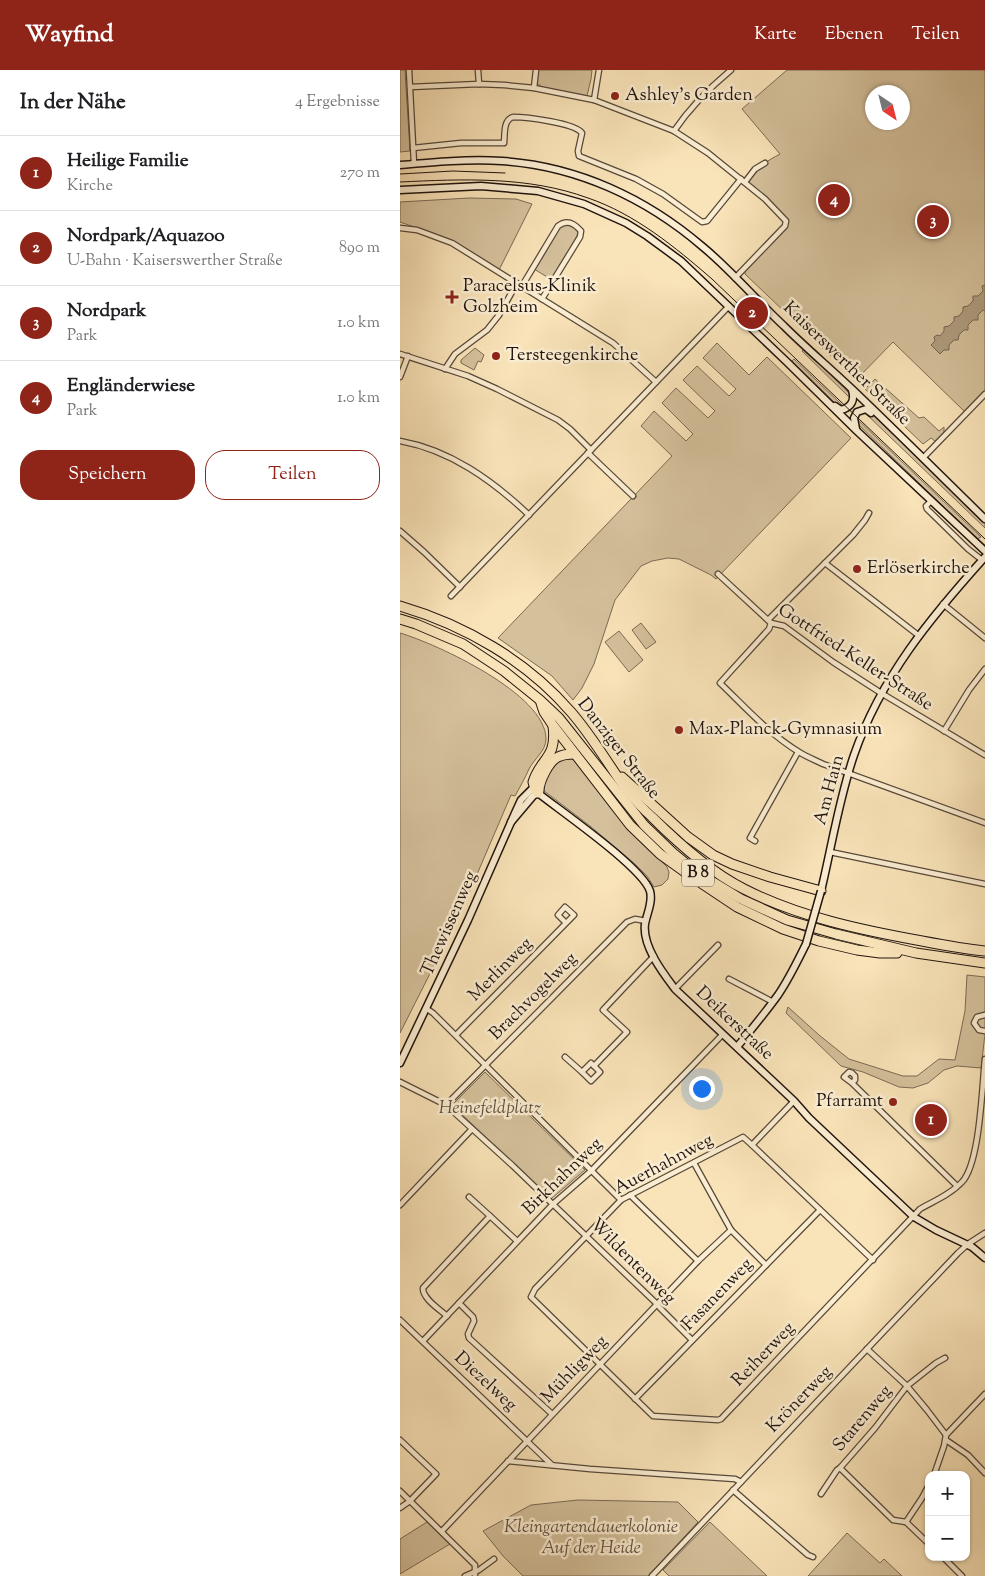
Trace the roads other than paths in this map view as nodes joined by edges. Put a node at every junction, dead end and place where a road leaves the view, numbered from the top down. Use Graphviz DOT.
graph roads {
  1 [pos="409,70"];
  2 [pos="478,70"];
  3 [pos="536,70"];
  4 [pos="599,70"];
  5 [pos="731,70"];
  6 [pos="479,84"];
  7 [pos="410,87"];
  8 [pos="534,88"];
  9 [pos="594,100"];
  10 [pos="674,131"];
  11 [pos="413,148"];
  12 [pos="765,163"];
  13 [pos="414,164"];
  14 [pos="400,165"];
  15 [pos="743,180"];
  16 [pos="400,190"];
  17 [pos="400,228"];
  18 [pos="735,278"];
  19 [pos="517,283"];
  20 [pos="522,286"];
  21 [pos="542,299"];
  22 [pos="729,306"];
  23 [pos="400,354"];
  24 [pos="408,356"];
  25 [pos="445,369"];
  26 [pos="400,377"];
  27 [pos="656,382"];
  28 [pos="852,390"];
  29 [pos="985,394"];
  30 [pos="827,402"];
  31 [pos="877,414"];
  32 [pos="857,431"];
  33 [pos="400,441"];
  34 [pos="590,451"];
  35 [pos="923,458"];
  36 [pos="633,496"];
  37 [pos="931,501"];
  38 [pos="869,512"];
  39 [pos="529,515"];
  40 [pos="985,519"];
  41 [pos="400,531"];
  42 [pos="985,552"];
  43 [pos="984,558"];
  44 [pos="825,563"];
  45 [pos="718,574"];
  46 [pos="460,587"];
  47 [pos="451,596"];
  48 [pos="943,604"];
  49 [pos="400,606"];
  50 [pos="400,620"];
  51 [pos="770,622"];
  52 [pos="918,635"];
  53 [pos="985,638"];
  54 [pos="985,669"];
  55 [pos="881,693"];
  56 [pos="540,700"];
  57 [pos="552,724"];
  58 [pos="944,731"];
  59 [pos="798,752"];
  60 [pos="574,754"];
  61 [pos="985,755"];
  62 [pos="612,768"];
  63 [pos="848,774"];
  64 [pos="536,790"];
  65 [pos="985,823"];
  66 [pos="755,841"];
  67 [pos="830,852"];
  68 [pos="985,884"];
  69 [pos="821,891"];
  70 [pos="646,921"];
  71 [pos="566,923"];
  72 [pos="718,945"];
  73 [pos="985,951"];
  74 [pos="916,953"];
  75 [pos="654,956"];
  76 [pos="985,963"];
  77 [pos="729,979"];
  78 [pos="675,989"];
  79 [pos="773,1002"];
  80 [pos="427,1009"];
  81 [pos="985,1015"];
  82 [pos="985,1031"];
  83 [pos="723,1034"];
  84 [pos="456,1035"];
  85 [pos="737,1047"];
  86 [pos="565,1057"];
  87 [pos="985,1058"];
  88 [pos="400,1063"];
  89 [pos="485,1066"];
  90 [pos="594,1066"];
  91 [pos="582,1072"];
  92 [pos="400,1082"];
  93 [pos="852,1084"];
  94 [pos="794,1101"];
  95 [pos="446,1105"];
  96 [pos="472,1129"];
  97 [pos="752,1146"];
  98 [pos="694,1163"];
  99 [pos="591,1171"];
  100 [pos="957,1186"];
  101 [pos="630,1195"];
  102 [pos="469,1197"];
  103 [pos="621,1200"];
  104 [pos="553,1204"];
  105 [pos="400,1205"];
  106 [pos="820,1210"];
  107 [pos="490,1216"];
  108 [pos="914,1217"];
  109 [pos="730,1230"];
  110 [pos="985,1233"];
  111 [pos="587,1236"];
  112 [pos="517,1241"];
  113 [pos="968,1244"];
  114 [pos="985,1258"];
  115 [pos="873,1260"];
  116 [pos="698,1261"];
  117 [pos="766,1265"];
  118 [pos="458,1303"];
  119 [pos="657,1304"];
  120 [pos="447,1316"];
  121 [pos="400,1320"];
  122 [pos="692,1340"];
  123 [pos="423,1341"];
  124 [pos="867,1350"];
  125 [pos="944,1358"];
  126 [pos="600,1364"];
  127 [pos="907,1386"];
  128 [pos="985,1394"];
  129 [pos="635,1399"];
  130 [pos="552,1414"];
  131 [pos="946,1437"];
  132 [pos="400,1440"];
  133 [pos="527,1440"];
  134 [pos="508,1460"];
  135 [pos="552,1465"];
  136 [pos="840,1468"];
  137 [pos="935,1471"];
  138 [pos="985,1473"];
  139 [pos="741,1482"];
  140 [pos="733,1490"];
  141 [pos="400,1492"];
  142 [pos="925,1492"];
  143 [pos="821,1494"];
  144 [pos="410,1501"];
  145 [pos="400,1508"];
  146 [pos="906,1522"];
  147 [pos="442,1531"];
  148 [pos="925,1540"];
  149 [pos="813,1556"];
  150 [pos="494,1559"];
  151 [pos="947,1561"];
  152 [pos="475,1574"];
  153 [pos="465,1576"];
  154 [pos="652,1576"];
  155 [pos="962,1576"];
  1 -- 7 [label="street"];
  2 -- 6 [label="street"];
  3 -- 8 [label="street"];
  4 -- 9 [label="street"];
  5 -- 10 [label="street"];
  6 -- 7 [label="street"];
  6 -- 8 [label="street"];
  7 -- 11 [label="street"];
  8 -- 9 [label="street"];
  9 -- 10 [label="street"];
  10 -- 15 [label="street"];
  11 -- 13 [label="street"];
  11 -- 15 [label="street"];
  12 -- 15 [label="street"];
  13 -- 14 [label="street, Kaiserswerther Straße"];
  13 -- 18 [label="street, Kaiserswerther Straße"];
  15 -- 18 [label="street"];
  16 -- 22 [label="street"];
  17 -- 19 [label="street"];
  18 -- 28 [label="street, Kaiserswerther Straße"];
  19 -- 20 [label="street"];
  19 -- 25 [label="street"];
  20 -- 21 [label="street"];
  20 -- 21 [label="street"];
  21 -- 27 [label="street"];
  22 -- 27 [label="street"];
  22 -- 30 [label="street"];
  23 -- 24 [label="street"];
  24 -- 25 [label="street"];
  24 -- 26 [label="street"];
  25 -- 34 [label="street"];
  27 -- 34 [label="street"];
  28 -- 30 [label="street"];
  28 -- 31 [label="street, Kaiserswerther Straße"];
  29 -- 35 [label="street"];
  30 -- 32 [label="street"];
  31 -- 32 [label="street"];
  31 -- 35 [label="street, Kaiserswerther Straße"];
  32 -- 37 [label="street"];
  33 -- 39 [label="street"];
  34 -- 36 [label="street"];
  34 -- 39 [label="street"];
  35 -- 40 [label="street, Kaiserswerther Straße"];
  37 -- 42 [label="street"];
  37 -- 43 [label="street"];
  38 -- 44 [label="street"];
  39 -- 46 [label="street"];
  41 -- 46 [label="street"];
  43 -- 48 [label="street, Am Hain"];
  44 -- 51 [label="street"];
  44 -- 52 [label="street"];
  45 -- 51 [label="street, Gottfried-Keller-Straße"];
  46 -- 47 [label="street"];
  48 -- 52 [label="street, Am Hain"];
  48 -- 53 [label="street"];
  49 -- 62 [label="highway, Danziger Straße / B 8"];
  50 -- 56 [label="highway, Danziger Straße / B 8"];
  51 -- 55 [label="street, Gottfried-Keller-Straße"];
  51 -- 59 [label="street"];
  52 -- 55 [label="street, Am Hain"];
  54 -- 58 [label="street"];
  55 -- 58 [label="street, Gottfried-Keller-Straße"];
  55 -- 63 [label="street, Am Hain"];
  56 -- 57 [label="highway"];
  56 -- 74 [label="highway, Danziger Straße / B 8"];
  57 -- 60 [label="highway"];
  57 -- 64 [label="highway"];
  58 -- 61 [label="street, Gottfried-Keller-Straße"];
  59 -- 63 [label="street"];
  59 -- 66 [label="street"];
  60 -- 64 [label="highway"];
  60 -- 74 [label="highway"];
  62 -- 69 [label="highway"];
  62 -- 73 [label="highway, Danziger Straße / B 8"];
  63 -- 65 [label="street"];
  63 -- 67 [label="street, Am Hain"];
  64 -- 70 [label="street, Deikerstraße"];
  64 -- 80 [label="street, Thewissenweg"];
  67 -- 68 [label="street"];
  67 -- 69 [label="street, Am Hain"];
  69 -- 79 [label="street, Am Hain, bridge"];
  70 -- 75 [label="street, Deikerstraße"];
  70 -- 89 [label="street, Brachvogelweg"];
  71 -- 84 [label="street, Merlinweg"];
  72 -- 78 [label="street"];
  74 -- 76 [label="highway, Danziger Straße / B 8"];
  75 -- 78 [label="street, Deikerstraße"];
  75 -- 90 [label="street"];
  77 -- 79 [label="street"];
  78 -- 83 [label="street, Deikerstraße"];
  79 -- 85 [label="street, Am Hain"];
  80 -- 84 [label="street"];
  80 -- 88 [label="street, Thewissenweg"];
  81 -- 82 [label="street"];
  83 -- 85 [label="street, Deikerstraße"];
  83 -- 99 [label="street, Birkhahnweg"];
  84 -- 89 [label="street"];
  85 -- 94 [label="street, Deikerstraße"];
  86 -- 91 [label="street"];
  87 -- 100 [label="street"];
  89 -- 95 [label="street, Brachvogelweg"];
  89 -- 99 [label="street"];
  90 -- 91 [label="street"];
  90 -- 91 [label="street"];
  92 -- 95 [label="street"];
  93 -- 100 [label="street"];
  94 -- 97 [label="street"];
  94 -- 108 [label="street, Deikerstraße"];
  95 -- 96 [label="street"];
  96 -- 104 [label="street"];
  96 -- 105 [label="street"];
  97 -- 98 [label="street, Auerhahnweg"];
  97 -- 106 [label="street"];
  98 -- 101 [label="street, Auerhahnweg"];
  98 -- 109 [label="street"];
  99 -- 103 [label="street"];
  99 -- 104 [label="street, Birkhahnweg"];
  100 -- 108 [label="street, Reiherweg"];
  101 -- 103 [label="street, Auerhahnweg"];
  101 -- 116 [label="street"];
  102 -- 107 [label="street"];
  103 -- 111 [label="street, Auerhahnweg"];
  104 -- 111 [label="street, Wildentenweg"];
  104 -- 112 [label="street, Birkhahnweg"];
  106 -- 115 [label="street"];
  106 -- 117 [label="street, Fasanenweg"];
  107 -- 112 [label="street"];
  107 -- 120 [label="street"];
  108 -- 113 [label="street, Deikerstraße"];
  108 -- 115 [label="street, Reiherweg"];
  109 -- 116 [label="street, Mühligweg"];
  109 -- 117 [label="street"];
  110 -- 113 [label="street, Krönerweg"];
  111 -- 119 [label="street, Wildentenweg"];
  111 -- 126 [label="street, Auerhahnweg"];
  112 -- 118 [label="street, Birkhahnweg"];
  113 -- 114 [label="street, Deikerstraße"];
  113 -- 124 [label="street, Krönerweg"];
  115 -- 129 [label="street, Reiherweg"];
  116 -- 119 [label="street, Mühligweg"];
  117 -- 122 [label="street, Fasanenweg"];
  118 -- 120 [label="street, Birkhahnweg"];
  118 -- 130 [label="street"];
  119 -- 122 [label="street, Wildentenweg"];
  119 -- 126 [label="street, Mühligweg"];
  120 -- 123 [label="street, Birkhahnweg"];
  121 -- 123 [label="street, Diezelweg"];
  122 -- 129 [label="street, Fasanenweg"];
  123 -- 133 [label="street, Diezelweg"];
  124 -- 127 [label="street"];
  124 -- 139 [label="street, Krönerweg"];
  125 -- 127 [label="street, Starenweg"];
  126 -- 129 [label="street"];
  126 -- 130 [label="street, Mühligweg"];
  127 -- 131 [label="street"];
  127 -- 136 [label="street, Starenweg"];
  128 -- 131 [label="street"];
  130 -- 133 [label="street, Mühligweg"];
  131 -- 137 [label="street"];
  131 -- 138 [label="street"];
  132 -- 144 [label="street"];
  133 -- 134 [label="street, Mühligweg"];
  133 -- 135 [label="street, Diezelweg"];
  134 -- 135 [label="street"];
  134 -- 147 [label="street, Mühligweg"];
  135 -- 139 [label="street"];
  136 -- 143 [label="street, Starenweg"];
  136 -- 146 [label="street, Starenweg"];
  139 -- 140 [label="street, Krönerweg"];
  140 -- 149 [label="street"];
  140 -- 154 [label="street, Krönerweg"];
  141 -- 144 [label="street"];
  142 -- 146 [label="street"];
  144 -- 145 [label="street"];
  144 -- 147 [label="street"];
  146 -- 148 [label="street, Starenweg"];
  147 -- 152 [label="street"];
  150 -- 152 [label="street"];
  151 -- 155 [label="street"];
  152 -- 153 [label="street"];
}
